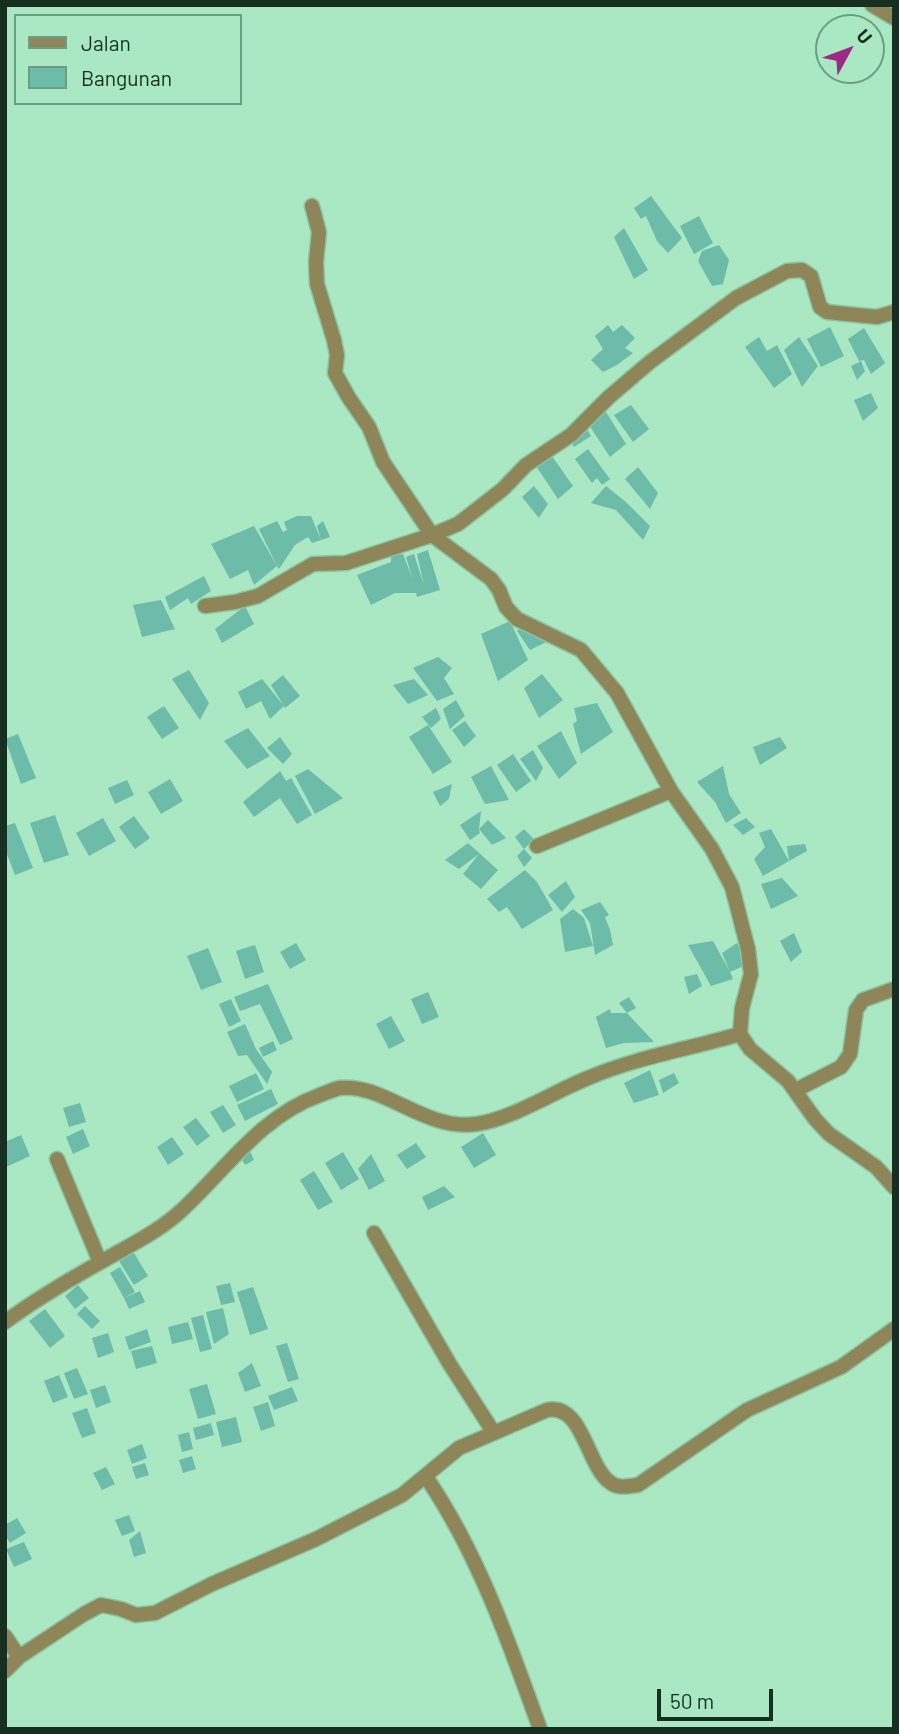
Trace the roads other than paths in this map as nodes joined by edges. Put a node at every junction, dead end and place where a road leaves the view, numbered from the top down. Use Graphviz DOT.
graph roads {
  1 [pos="872,5"];
  2 [pos="894,18"];
  3 [pos="312,206"];
  4 [pos="894,312"];
  5 [pos="432,535"];
  6 [pos="205,606"];
  7 [pos="671,791"];
  8 [pos="537,846"];
  9 [pos="894,989"];
  10 [pos="740,1034"];
  11 [pos="796,1090"];
  12 [pos="57,1158"];
  13 [pos="894,1187"];
  14 [pos="373,1233"];
  15 [pos="100,1262"];
  16 [pos="5,1322"];
  17 [pos="894,1329"];
  18 [pos="494,1433"];
  19 [pos="426,1477"];
  20 [pos="5,1636"];
  21 [pos="19,1657"];
  22 [pos="5,1671"];
  23 [pos="540,1729"];
  1 -- 2 [label="street"];
  3 -- 5 [label="street"];
  4 -- 5 [label="street"];
  5 -- 6 [label="street"];
  5 -- 7 [label="street"];
  7 -- 8 [label="street"];
  7 -- 10 [label="street"];
  9 -- 11 [label="street"];
  10 -- 11 [label="street"];
  10 -- 15 [label="street"];
  11 -- 13 [label="street"];
  12 -- 15 [label="street"];
  14 -- 18 [label="street"];
  15 -- 16 [label="street"];
  17 -- 18 [label="street"];
  18 -- 19 [label="street"];
  19 -- 21 [label="street"];
  19 -- 23 [label="street"];
  20 -- 21 [label="street"];
  21 -- 22 [label="street"];
}
